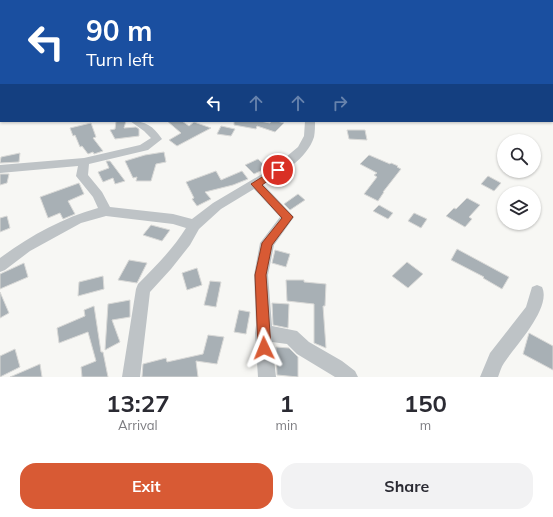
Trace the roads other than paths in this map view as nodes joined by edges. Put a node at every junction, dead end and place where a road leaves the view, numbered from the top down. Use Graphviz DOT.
graph roads {
  1 [pos="138,122"];
  2 [pos="310,122"];
  3 [pos="84,162"];
  4 [pos="0,169"];
  5 [pos="256,184"];
  6 [pos="106,211"];
  7 [pos="194,225"];
  8 [pos="0,266"];
  9 [pos="537,292"];
  10 [pos="263,334"];
  11 [pos="131,377"];
  12 [pos="267,377"];
  13 [pos="349,377"];
  14 [pos="489,377"];
  1 -- 3 [label="street"];
  2 -- 5 [label="street"];
  3 -- 4 [label="street"];
  3 -- 6 [label="street"];
  5 -- 7 [label="street"];
  5 -- 10 [label="street"];
  6 -- 7 [label="street"];
  6 -- 8 [label="street"];
  7 -- 11 [label="street"];
  9 -- 14 [label="street"];
  10 -- 12 [label="street"];
  10 -- 13 [label="street"];
}
